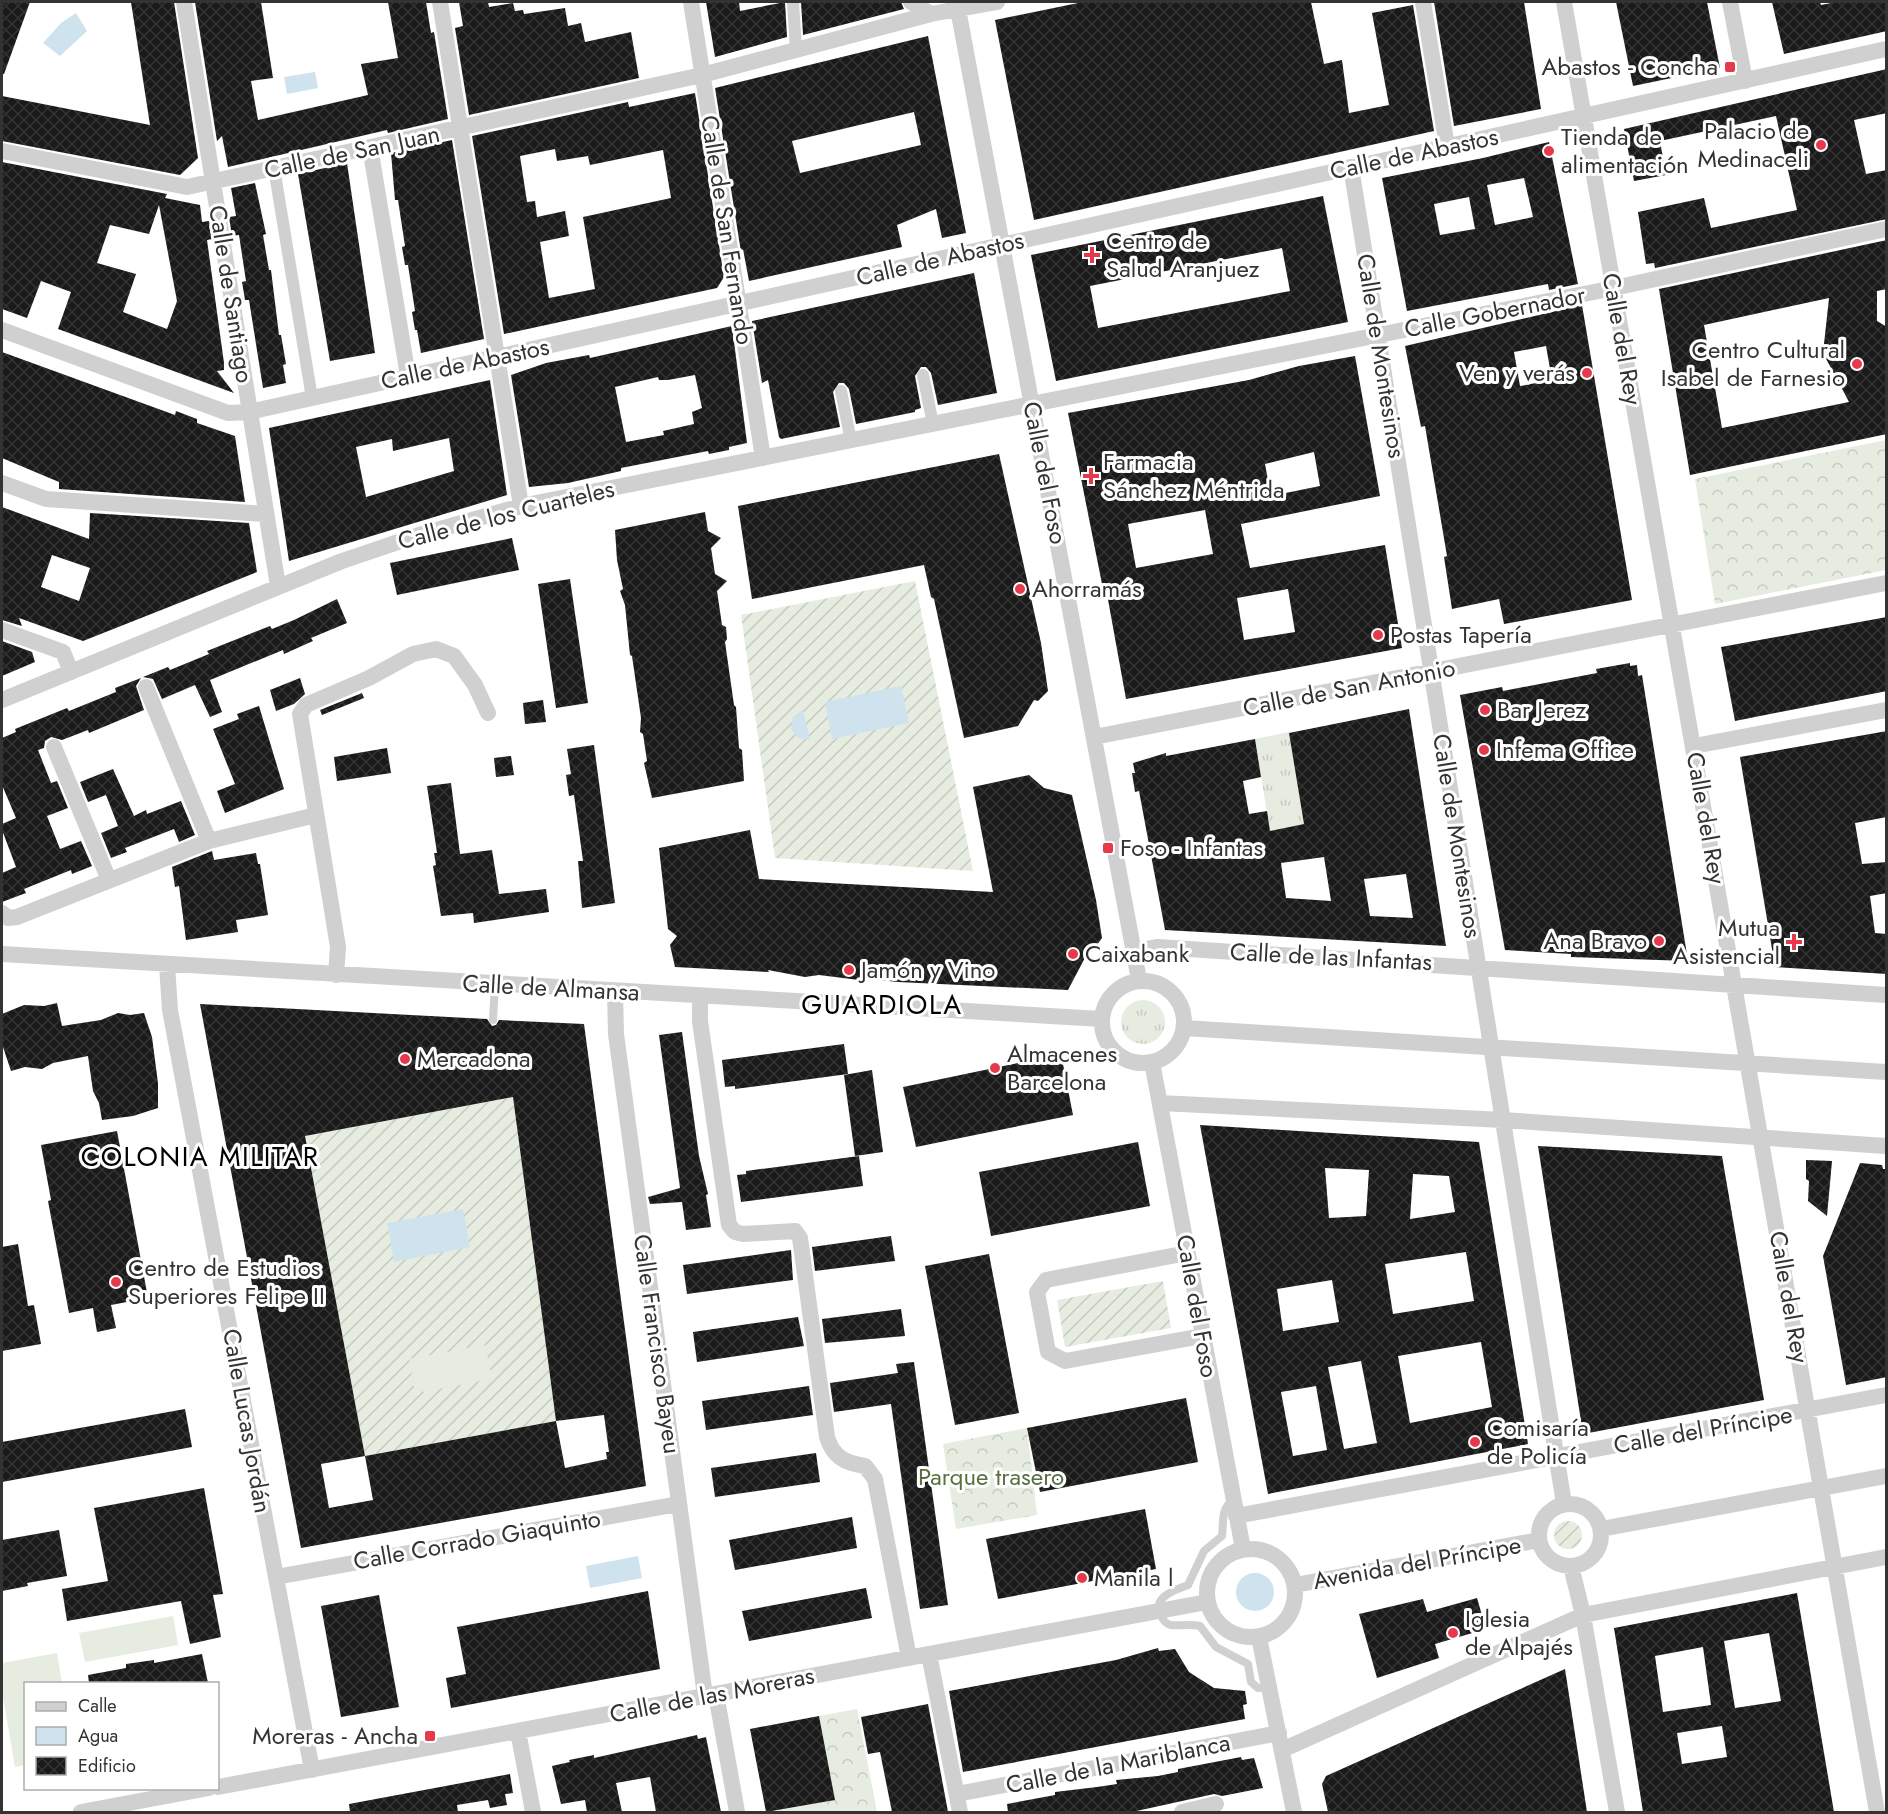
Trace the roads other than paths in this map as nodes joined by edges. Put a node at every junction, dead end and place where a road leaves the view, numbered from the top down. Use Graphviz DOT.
graph roads {
  1 [pos="184,2"];
  2 [pos="440,2"];
  3 [pos="691,2"];
  4 [pos="793,2"];
  5 [pos="911,2"];
  6 [pos="997,2"];
  7 [pos="1423,2"];
  8 [pos="1564,2"];
  9 [pos="1730,2"];
  10 [pos="959,5"];
  11 [pos="931,14"];
  12 [pos="1887,49"];
  13 [pos="796,50"];
  14 [pos="702,75"];
  15 [pos="1745,81"];
  16 [pos="1584,116"];
  17 [pos="460,128"];
  18 [pos="1447,146"];
  19 [pos="370,147"];
  20 [pos="2,150"];
  21 [pos="1351,167"];
  22 [pos="274,168"];
  23 [pos="213,182"];
  24 [pos="1887,229"];
  25 [pos="1001,245"];
  26 [pos="1614,288"];
  27 [pos="739,304"];
  28 [pos="2,330"];
  29 [pos="1377,335"];
  30 [pos="496,358"];
  31 [pos="923,375"];
  32 [pos="408,376"];
  33 [pos="841,391"];
  34 [pos="312,398"];
  35 [pos="1032,404"];
  36 [pos="249,412"];
  37 [pos="933,424"];
  38 [pos="851,441"];
  39 [pos="763,458"];
  40 [pos="2,483"];
  41 [pos="521,506"];
  42 [pos="265,514"];
  43 [pos="1887,584"];
  44 [pos="278,586"];
  45 [pos="1672,626"];
  46 [pos="2,630"];
  47 [pos="71,672"];
  48 [pos="1431,672"];
  49 [pos="146,687"];
  50 [pos="2,700"];
  51 [pos="1887,710"];
  52 [pos="488,713"];
  53 [pos="1094,737"];
  54 [pos="1694,746"];
  55 [pos="54,747"];
  56 [pos="316,815"];
  57 [pos="209,841"];
  58 [pos="109,880"];
  59 [pos="2,913"];
  60 [pos="1135,951"];
  61 [pos="2,954"];
  62 [pos="166,965"];
  63 [pos="1478,967"];
  64 [pos="336,975"];
  65 [pos="1139,980"];
  66 [pos="495,985"];
  67 [pos="1735,985"];
  68 [pos="615,992"];
  69 [pos="1887,995"];
  70 [pos="700,996"];
  71 [pos="1101,1019"];
  72 [pos="493,1020"];
  73 [pos="1184,1028"];
  74 [pos="1491,1048"];
  75 [pos="1152,1062"];
  76 [pos="1749,1063"];
  77 [pos="1887,1072"];
  78 [pos="1160,1103"];
  79 [pos="1503,1120"];
  80 [pos="1762,1138"];
  81 [pos="1887,1146"];
  82 [pos="1187,1253"];
  83 [pos="1202,1336"];
  84 [pos="1887,1395"];
  85 [pos="1808,1411"];
  86 [pos="1556,1457"];
  87 [pos="1887,1476"];
  88 [pos="1820,1488"];
  89 [pos="678,1504"];
  90 [pos="1564,1504"];
  91 [pos="1234,1508"];
  92 [pos="1600,1529"];
  93 [pos="1539,1540"];
  94 [pos="1242,1549"];
  95 [pos="1887,1557"];
  96 [pos="1571,1566"];
  97 [pos="1834,1567"];
  98 [pos="276,1577"];
  99 [pos="1295,1585"];
  100 [pos="1207,1602"];
  101 [pos="1158,1611"];
  102 [pos="1583,1615"];
  103 [pos="1259,1637"];
  104 [pos="929,1654"];
  105 [pos="909,1658"];
  106 [pos="1269,1687"];
  107 [pos="711,1695"];
  108 [pos="518,1731"];
  109 [pos="1280,1741"];
  110 [pos="312,1770"];
  111 [pos="219,1787"];
  112 [pos="198,1790"];
  113 [pos="957,1794"];
  114 [pos="1216,1804"];
  115 [pos="81,1812"];
  116 [pos="533,1812"];
  117 [pos="737,1812"];
  118 [pos="960,1812"];
  119 [pos="1182,1812"];
  120 [pos="1294,1812"];
  121 [pos="1617,1812"];
  122 [pos="1877,1812"];
  1 -- 23 [label="street, Calle de Santiago"];
  2 -- 17 [label="street"];
  3 -- 14 [label="street, Calle de San Fernando"];
  4 -- 13 [label="street"];
  5 -- 11 [label="street"];
  6 -- 10 [label="street, Calle de San Juan"];
  7 -- 18 [label="street"];
  8 -- 16 [label="street, Calle del Rey"];
  9 -- 15 [label="street"];
  10 -- 11 [label="street, Calle de San Juan"];
  10 -- 25 [label="street, Calle del Foso"];
  11 -- 13 [label="street, Calle de San Juan"];
  12 -- 15 [label="street, Calle de Abastos"];
  13 -- 14 [label="street, Calle de San Juan"];
  14 -- 17 [label="street, Calle de San Juan"];
  14 -- 27 [label="street, Calle de San Fernando"];
  15 -- 16 [label="street, Calle de Abastos"];
  16 -- 18 [label="street, Calle de Abastos"];
  16 -- 26 [label="street, Calle del Rey"];
  17 -- 19 [label="street, Calle de San Juan"];
  17 -- 30 [label="street"];
  18 -- 21 [label="street, Calle de Abastos"];
  19 -- 22 [label="street, Calle de San Juan"];
  19 -- 32 [label="street"];
  20 -- 23 [label="street, Calle de San Juan"];
  21 -- 25 [label="street, Calle de Abastos"];
  21 -- 29 [label="street, Calle de Montesinos"];
  22 -- 23 [label="street, Calle de San Juan"];
  22 -- 34 [label="street"];
  23 -- 36 [label="street, Calle de Santiago"];
  24 -- 26 [label="street, Calle Gobernador"];
  25 -- 27 [label="street, Calle de Abastos"];
  25 -- 35 [label="street, Calle del Foso"];
  26 -- 29 [label="street, Calle Gobernador"];
  26 -- 45 [label="street, Calle del Rey"];
  27 -- 30 [label="street, Calle de Abastos"];
  27 -- 39 [label="street, Calle de San Fernando"];
  28 -- 36 [label="street, Calle de Abastos"];
  29 -- 35 [label="street, Calle Gobernador"];
  29 -- 48 [label="street, Calle de Montesinos"];
  30 -- 32 [label="street, Calle de Abastos"];
  30 -- 41 [label="street"];
  31 -- 37 [label="street"];
  32 -- 34 [label="street, Calle de Abastos"];
  33 -- 38 [label="street"];
  34 -- 36 [label="street, Calle de Abastos"];
  35 -- 37 [label="street, Calle de los Cuarteles"];
  35 -- 53 [label="street, Calle del Foso"];
  36 -- 42 [label="street, Calle de Santiago"];
  37 -- 38 [label="street, Calle de los Cuarteles"];
  38 -- 39 [label="street, Calle de los Cuarteles"];
  39 -- 41 [label="street, Calle de los Cuarteles"];
  40 -- 42 [label="street"];
  41 -- 44 [label="street, Calle de los Cuarteles"];
  42 -- 44 [label="street, Calle de Santiago"];
  43 -- 45 [label="street, Calle de San Antonio"];
  44 -- 47 [label="street, Calle de los Cuarteles"];
  45 -- 48 [label="street, Calle de San Antonio"];
  45 -- 54 [label="street, Calle del Rey"];
  46 -- 47 [label="street"];
  47 -- 50 [label="street, Calle de los Cuarteles"];
  48 -- 53 [label="street, Calle de San Antonio"];
  48 -- 63 [label="street, Calle de Montesinos"];
  49 -- 57 [label="street"];
  51 -- 54 [label="street"];
  52 -- 56 [label="street"];
  53 -- 60 [label="street, Calle del Foso"];
  54 -- 67 [label="street, Calle del Rey"];
  55 -- 58 [label="street"];
  56 -- 57 [label="street"];
  56 -- 64 [label="street"];
  57 -- 58 [label="street"];
  58 -- 59 [label="street"];
  60 -- 63 [label="street, Calle de las Infantas"];
  60 -- 65 [label="street, Calle del Foso"];
  61 -- 62 [label="street, Calle de Almansa"];
  62 -- 64 [label="street, Calle de Almansa"];
  62 -- 98 [label="street, Calle Lucas Jordán"];
  63 -- 67 [label="street, Calle de las Infantas"];
  63 -- 74 [label="street, Calle de Montesinos"];
  64 -- 66 [label="street, Calle de Almansa"];
  65 -- 71 [label="street"];
  65 -- 73 [label="street"];
  66 -- 68 [label="street, Calle de Almansa"];
  66 -- 72 [label="lane"];
  67 -- 69 [label="street, Calle de las Infantas"];
  67 -- 76 [label="street, Calle del Rey"];
  68 -- 70 [label="street, Calle de Almansa"];
  68 -- 89 [label="street, Calle Francisco Bayeu"];
  70 -- 71 [label="street, Calle de Almansa"];
  70 -- 105 [label="street"];
  71 -- 75 [label="street"];
  73 -- 74 [label="street"];
  73 -- 75 [label="street"];
  74 -- 76 [label="street"];
  74 -- 79 [label="street, Calle de Montesinos"];
  75 -- 78 [label="street, Calle del Foso"];
  76 -- 77 [label="street"];
  76 -- 80 [label="street, Calle del Rey"];
  78 -- 79 [label="street"];
  78 -- 82 [label="street, Calle del Foso"];
  79 -- 80 [label="street"];
  79 -- 86 [label="street, Calle de Montesinos"];
  80 -- 81 [label="street"];
  80 -- 85 [label="street, Calle del Rey"];
  82 -- 83 [label="street, Calle del Foso"];
  82 -- 83 [label="street"];
  83 -- 91 [label="street, Calle del Foso"];
  84 -- 85 [label="street, Calle del Príncipe"];
  85 -- 86 [label="street, Calle del Príncipe"];
  85 -- 88 [label="street, Calle del Rey"];
  86 -- 90 [label="street, Calle de Montesinos"];
  86 -- 91 [label="street, Calle del Príncipe"];
  87 -- 88 [label="street"];
  88 -- 92 [label="street"];
  88 -- 97 [label="street, Calle del Rey"];
  89 -- 98 [label="street, Calle Corrado Giaquinto"];
  89 -- 107 [label="street, Calle Francisco Bayeu"];
  90 -- 92 [label="street"];
  90 -- 93 [label="street"];
  91 -- 94 [label="street, Calle del Foso"];
  91 -- 101 [label="lane"];
  92 -- 96 [label="street"];
  93 -- 96 [label="street"];
  93 -- 99 [label="street, Avenida del Príncipe"];
  94 -- 99 [label="street"];
  94 -- 100 [label="street"];
  95 -- 97 [label="street"];
  96 -- 102 [label="street"];
  97 -- 102 [label="street"];
  97 -- 122 [label="street, Calle del Rey"];
  98 -- 110 [label="street, Calle Lucas Jordán"];
  99 -- 103 [label="street"];
  100 -- 101 [label="street, Calle de las Moreras"];
  100 -- 103 [label="street"];
  101 -- 104 [label="street, Calle de las Moreras"];
  101 -- 106 [label="lane"];
  102 -- 109 [label="street"];
  102 -- 121 [label="street"];
  103 -- 106 [label="street"];
  104 -- 105 [label="street, Calle de las Moreras"];
  104 -- 113 [label="street"];
  105 -- 107 [label="street, Calle de las Moreras"];
  106 -- 109 [label="street"];
  107 -- 108 [label="street, Calle de las Moreras"];
  107 -- 117 [label="street, Calle Francisco Bayeu"];
  108 -- 110 [label="street, Calle de las Moreras"];
  108 -- 116 [label="street"];
  109 -- 113 [label="street, Calle de la Mariblanca"];
  109 -- 120 [label="street"];
  110 -- 111 [label="street, Calle de las Moreras"];
  112 -- 115 [label="street"];
  113 -- 118 [label="street"];
  114 -- 119 [label="street"];
}
